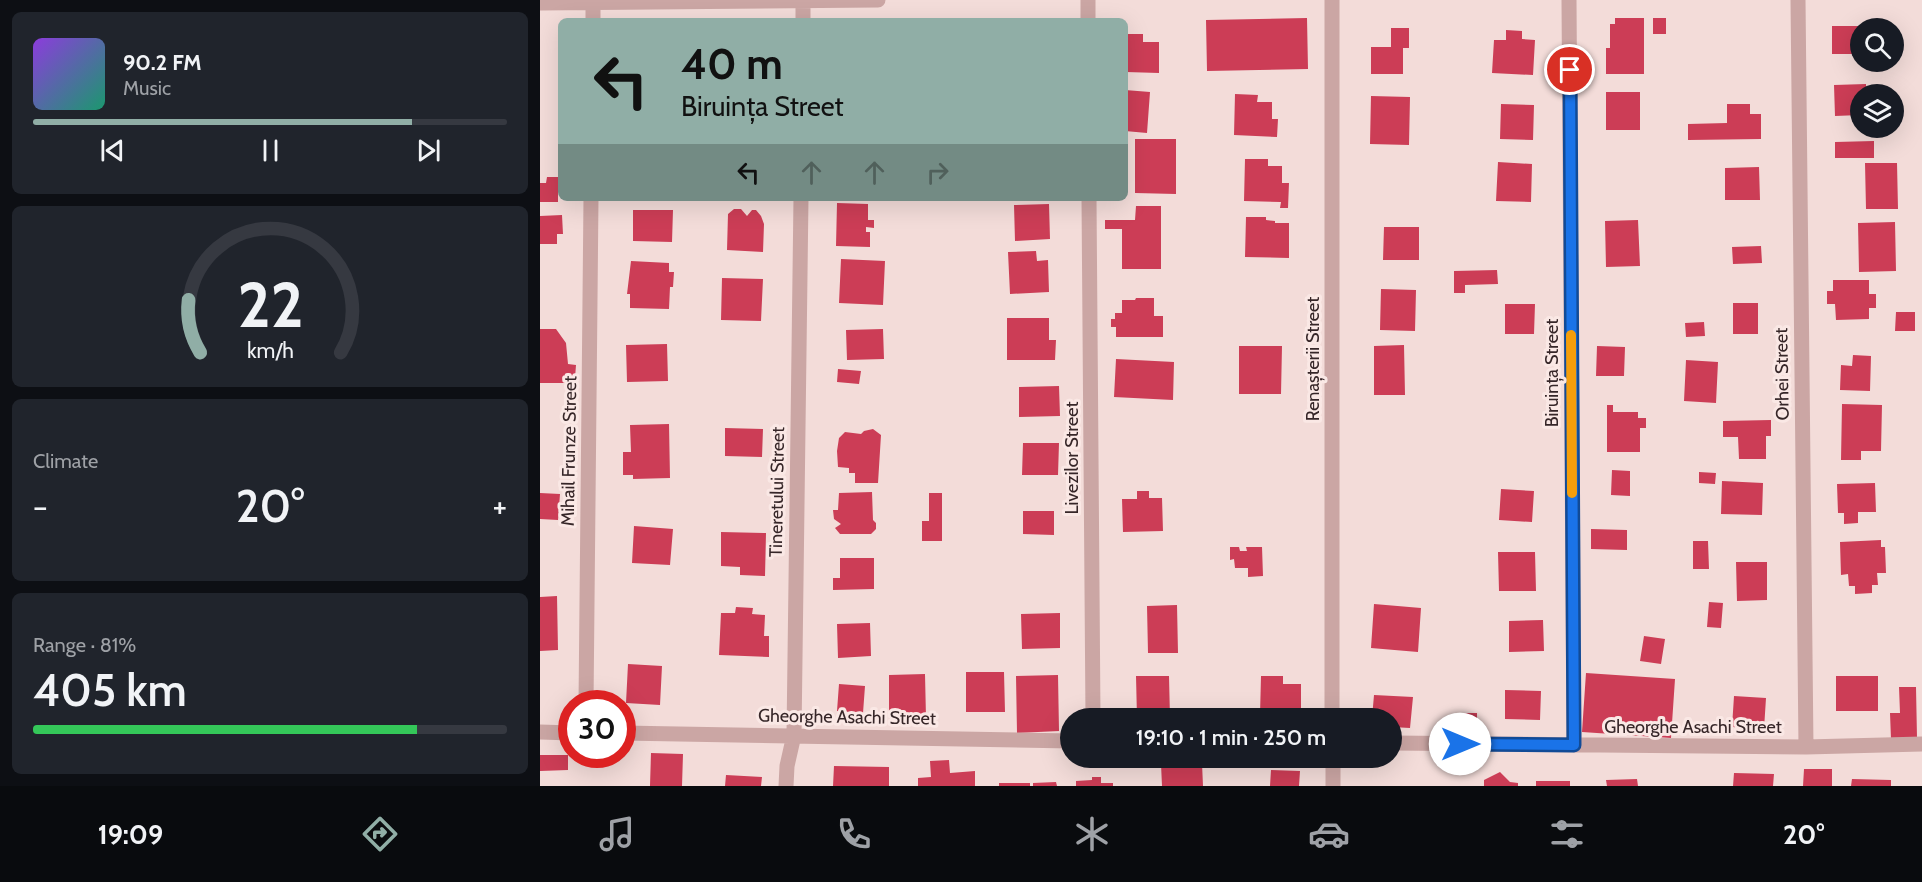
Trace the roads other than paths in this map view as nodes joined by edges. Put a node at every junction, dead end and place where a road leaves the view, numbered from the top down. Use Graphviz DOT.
graph roads {
  1 [pos="878,0"];
  2 [pos="1088,0"];
  3 [pos="1332,0"];
  4 [pos="1569,0"];
  5 [pos="1798,0"];
  6 [pos="803,1"];
  7 [pos="593,2"];
  8 [pos="540,3"];
  9 [pos="593,18"];
  10 [pos="803,18"];
  11 [pos="1088,18"];
  12 [pos="591,201"];
  13 [pos="801,201"];
  14 [pos="1089,201"];
  15 [pos="586,690"];
  16 [pos="1093,708"];
  17 [pos="1332,708"];
  18 [pos="540,732"];
  19 [pos="558,733"];
  20 [pos="636,733"];
  21 [pos="794,735"];
  22 [pos="1060,741"];
  23 [pos="1402,744"];
  24 [pos="1922,744"];
  25 [pos="1574,745"];
  26 [pos="1806,747"];
  27 [pos="1333,768"];
  28 [pos="786,786"];
  29 [pos="1333,786"];
  1 -- 6 [label="street"];
  2 -- 11 [label="street"];
  3 -- 17 [label="street, Renașterii Street"];
  4 -- 25 [label="street, Biruința Street"];
  5 -- 26 [label="street, Orhei Street"];
  6 -- 7 [label="street"];
  6 -- 10 [label="street"];
  7 -- 8 [label="street"];
  7 -- 9 [label="street"];
  12 -- 15 [label="street, Mihail Frunze Street"];
  13 -- 21 [label="street, Tineretului Street"];
  14 -- 16 [label="street, Livezilor Street"];
  18 -- 19 [label="street"];
  20 -- 21 [label="street, Gheorghe Asachi Street"];
  21 -- 22 [label="street, Gheorghe Asachi Street"];
  21 -- 28 [label="street, Tineretului Street"];
  23 -- 25 [label="street, Gheorghe Asachi Street"];
  24 -- 26 [label="street, Gheorghe Asachi Street"];
  25 -- 26 [label="street, Gheorghe Asachi Street"];
  27 -- 29 [label="street"];
}
